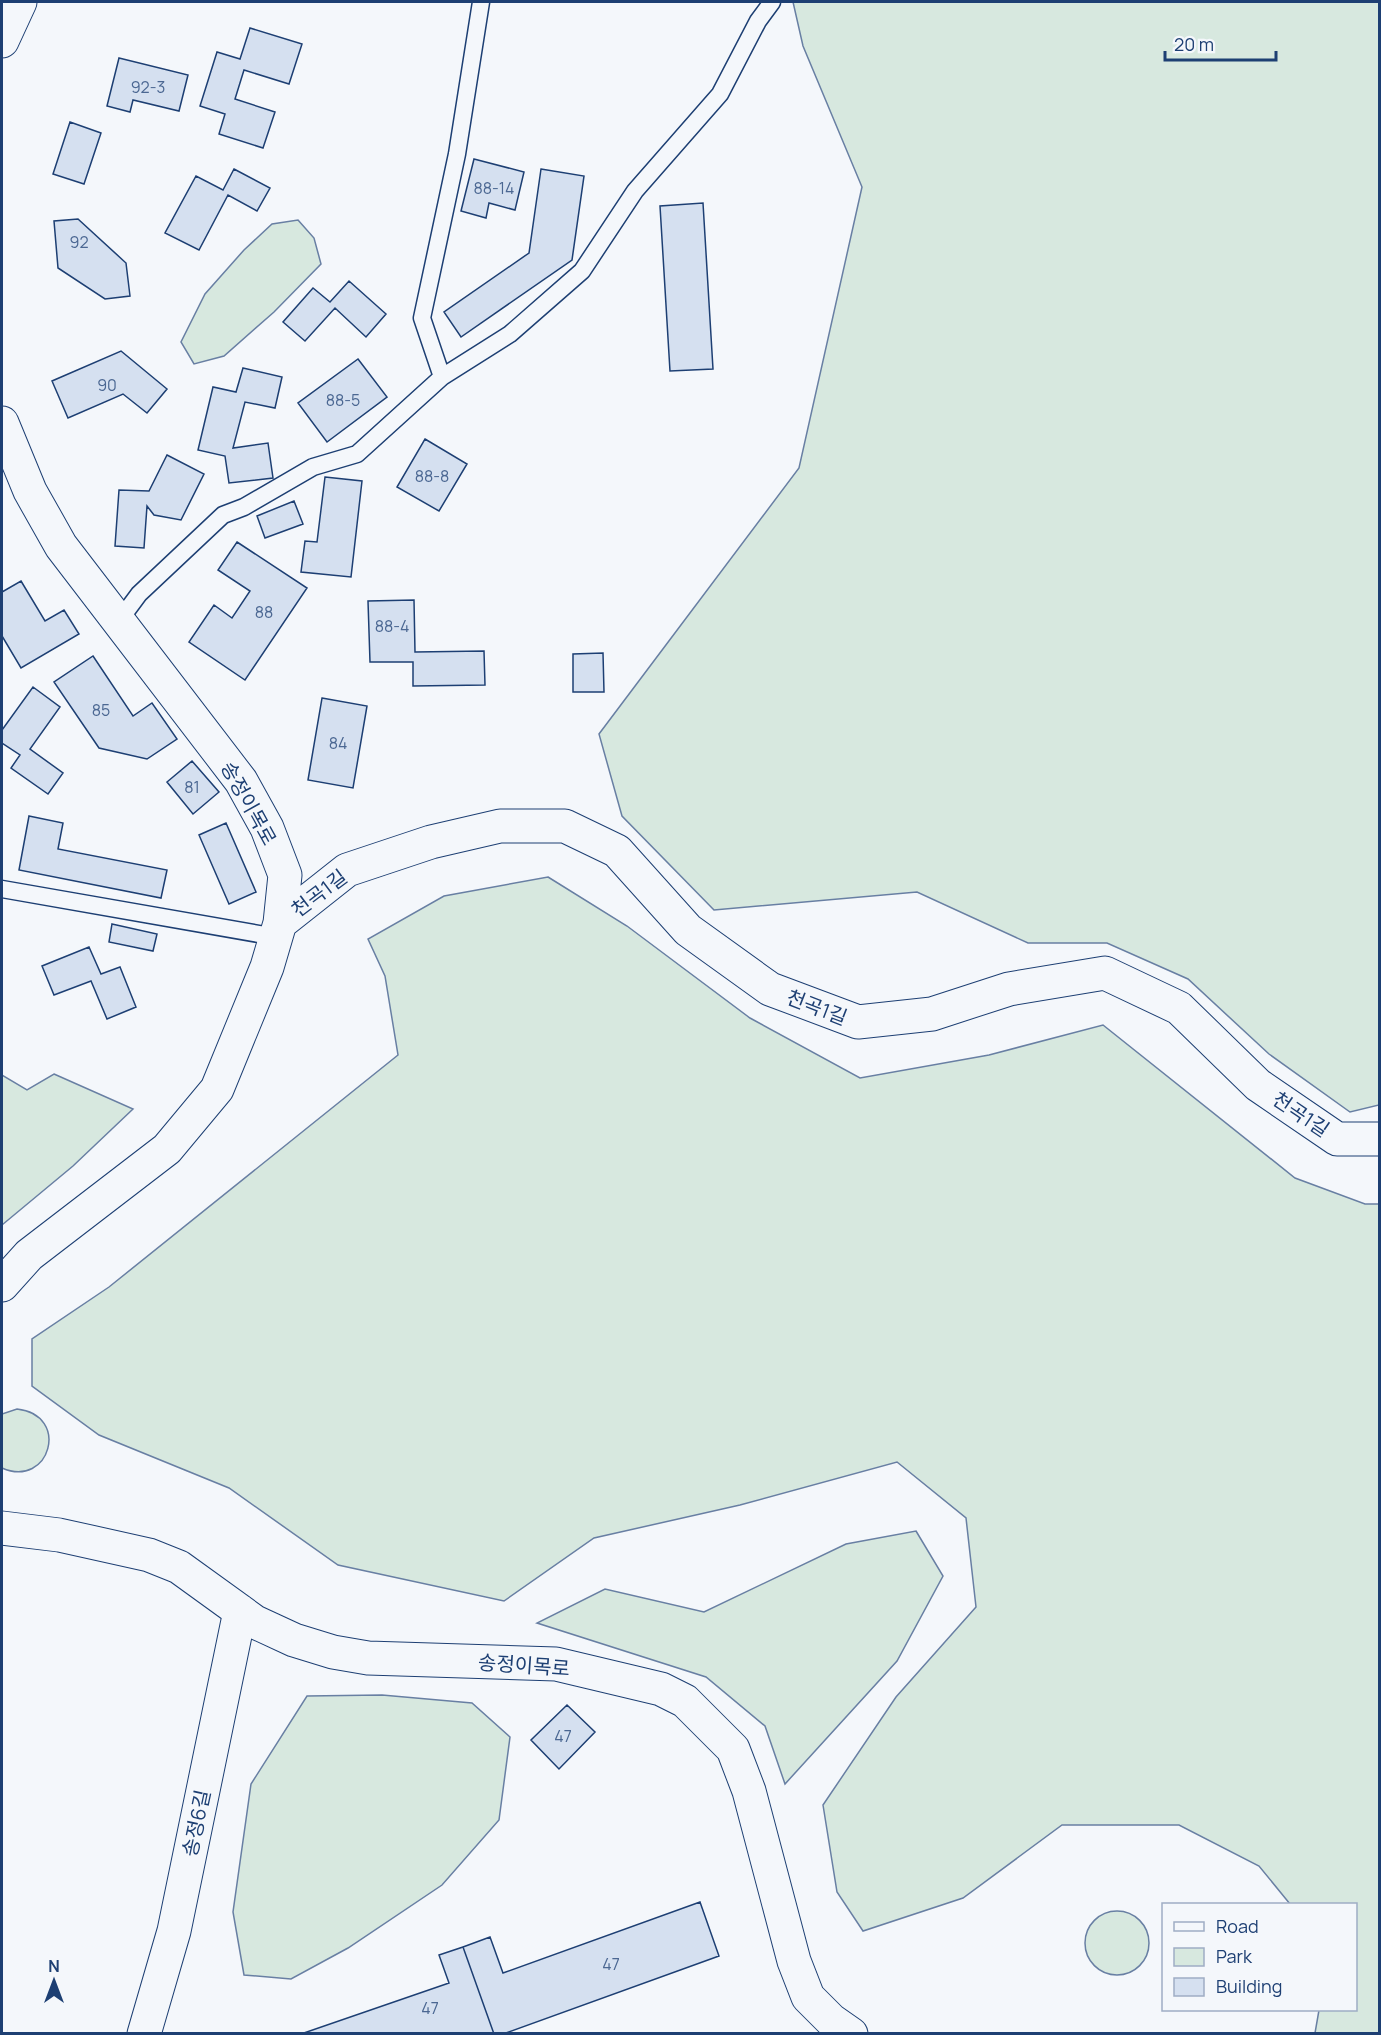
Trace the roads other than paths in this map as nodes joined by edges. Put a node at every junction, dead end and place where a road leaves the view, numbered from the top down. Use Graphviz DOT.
graph roads {
  1 [pos="20,2"];
  2 [pos="481,2"];
  3 [pos="772,2"];
  4 [pos="2,41"];
  5 [pos="442,377"];
  6 [pos="2,423"];
  7 [pos="118,621"];
  8 [pos="2,889"];
  9 [pos="278,930"];
  10 [pos="1380,1139"];
  11 [pos="2,1285"];
  12 [pos="2,1528"];
  13 [pos="240,1611"];
  14 [pos="144,2034"];
  15 [pos="851,2034"];
  1 -- 4 [label="street"];
  2 -- 5 [label="lane"];
  3 -- 5 [label="lane"];
  5 -- 7 [label="lane"];
  6 -- 7 [label="street, 송정이목로"];
  7 -- 9 [label="street, 송정이목로"];
  8 -- 9 [label="lane"];
  9 -- 10 [label="street, 천곡1길"];
  9 -- 11 [label="street, 송정이목로"];
  12 -- 13 [label="street, 송정이목로"];
  13 -- 14 [label="street, 송정6길"];
  13 -- 15 [label="street, 송정이목로"];
}
